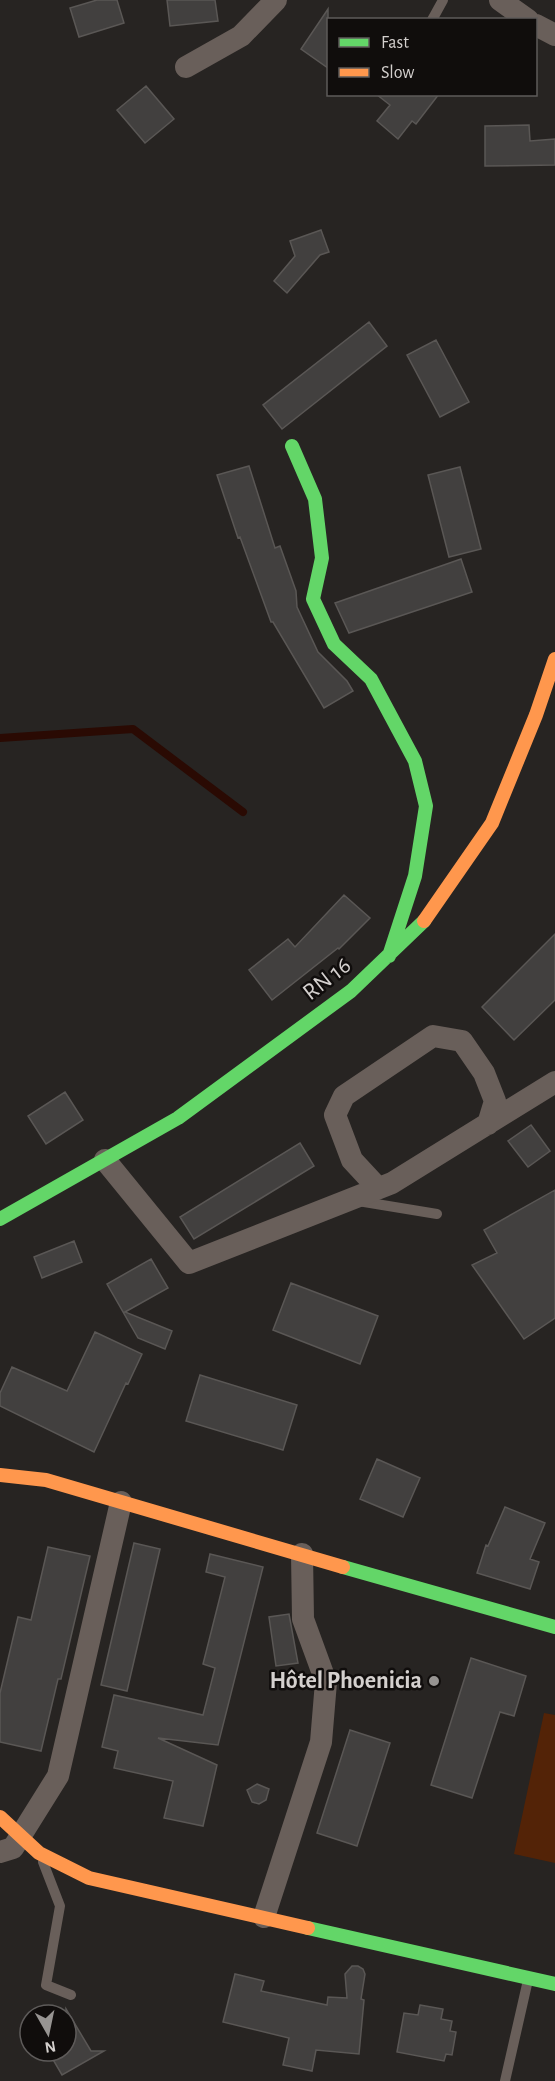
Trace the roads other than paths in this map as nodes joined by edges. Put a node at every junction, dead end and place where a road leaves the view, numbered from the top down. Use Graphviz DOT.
graph roads {
  1 [pos="276,0"];
  2 [pos="443,0"];
  3 [pos="500,0"];
  4 [pos="433,18"];
  5 [pos="525,18"];
  6 [pos="537,26"];
  7 [pos="555,35"];
  8 [pos="186,67"];
  9 [pos="292,446"];
  10 [pos="555,659"];
  11 [pos="389,956"];
  12 [pos="555,1082"];
  13 [pos="488,1124"];
  14 [pos="105,1160"];
  15 [pos="378,1188"];
  16 [pos="349,1199"];
  17 [pos="437,1214"];
  18 [pos="0,1219"];
  19 [pos="0,1475"];
  20 [pos="121,1502"];
  21 [pos="302,1554"];
  22 [pos="555,1627"];
  23 [pos="0,1817"];
  24 [pos="20,1836"];
  25 [pos="0,1852"];
  26 [pos="39,1853"];
  27 [pos="264,1917"];
  28 [pos="529,1977"];
  29 [pos="555,1984"];
  30 [pos="71,1995"];
  31 [pos="505,2081"];
  1 -- 8 [label="street"];
  2 -- 4 [label="lane"];
  3 -- 5 [label="street"];
  6 -- 7 [label="street"];
  9 -- 11 [label="street"];
  10 -- 11 [label="street, RN 16 / RN 16"];
  11 -- 14 [label="street, RN 16 / RN 16"];
  12 -- 13 [label="street"];
  13 -- 15 [label="street"];
  13 -- 15 [label="street"];
  14 -- 16 [label="street"];
  14 -- 18 [label="street, RN 16 / RN 16"];
  15 -- 16 [label="street"];
  16 -- 17 [label="lane"];
  19 -- 20 [label="street"];
  20 -- 21 [label="street"];
  20 -- 24 [label="street"];
  21 -- 22 [label="street"];
  21 -- 27 [label="street"];
  23 -- 24 [label="street"];
  24 -- 25 [label="street"];
  24 -- 26 [label="street"];
  26 -- 27 [label="street"];
  26 -- 30 [label="lane"];
  27 -- 28 [label="street"];
  28 -- 29 [label="street"];
  28 -- 31 [label="lane"];
}
